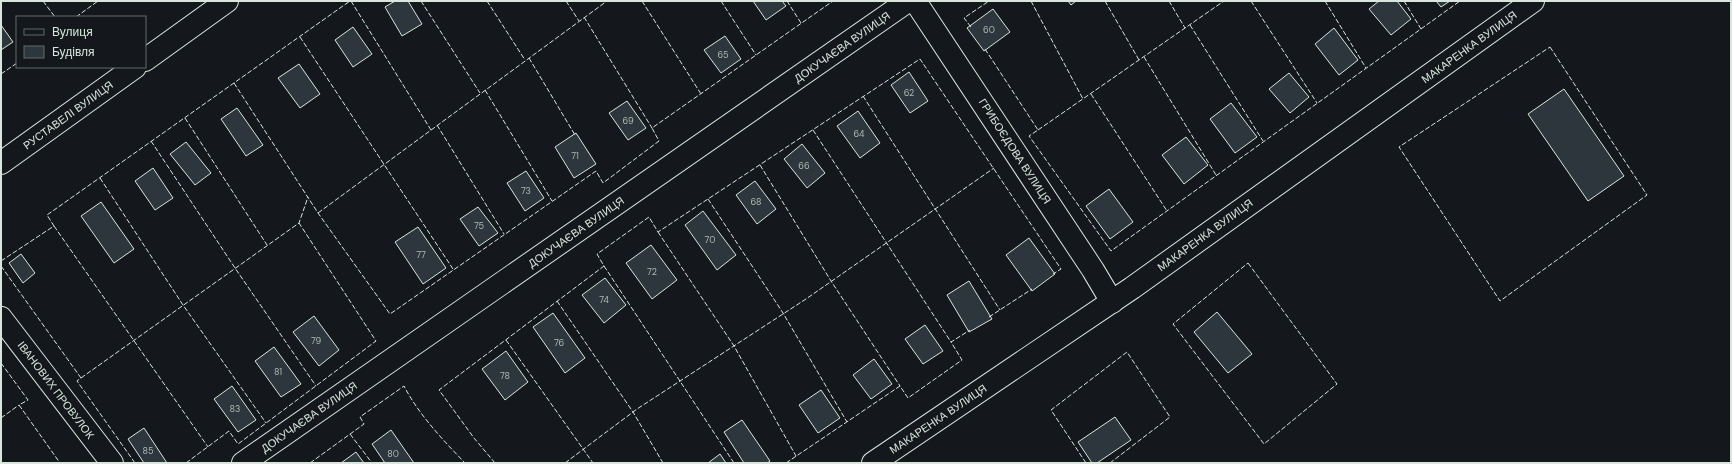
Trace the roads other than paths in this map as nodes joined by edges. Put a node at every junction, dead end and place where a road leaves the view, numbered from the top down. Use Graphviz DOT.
graph roads {
  1 [pos="228,1"];
  2 [pos="908,1"];
  3 [pos="916,1"];
  4 [pos="1533,1"];
  5 [pos="146,59"];
  6 [pos="134,68"];
  7 [pos="1,163"];
  8 [pos="1112,302"];
  9 [pos="1,318"];
  10 [pos="112,463"];
  11 [pos="243,463"];
  12 [pos="873,463"];
  1 -- 5 [label="street"];
  2 -- 11 [label="street, ДОКУЧАЄВА ВУЛИЦЯ"];
  3 -- 8 [label="street, ГРИБОЄДОВА ВУЛИЦЯ"];
  4 -- 8 [label="street, МАКАРЕНКА ВУЛИЦЯ"];
  6 -- 7 [label="street, РУСТАВЕЛІ ВУЛИЦЯ"];
  8 -- 12 [label="street, МАКАРЕНКА ВУЛИЦЯ"];
  9 -- 10 [label="street, ІВАНОВИХ ПРОВУЛОК"];
}
